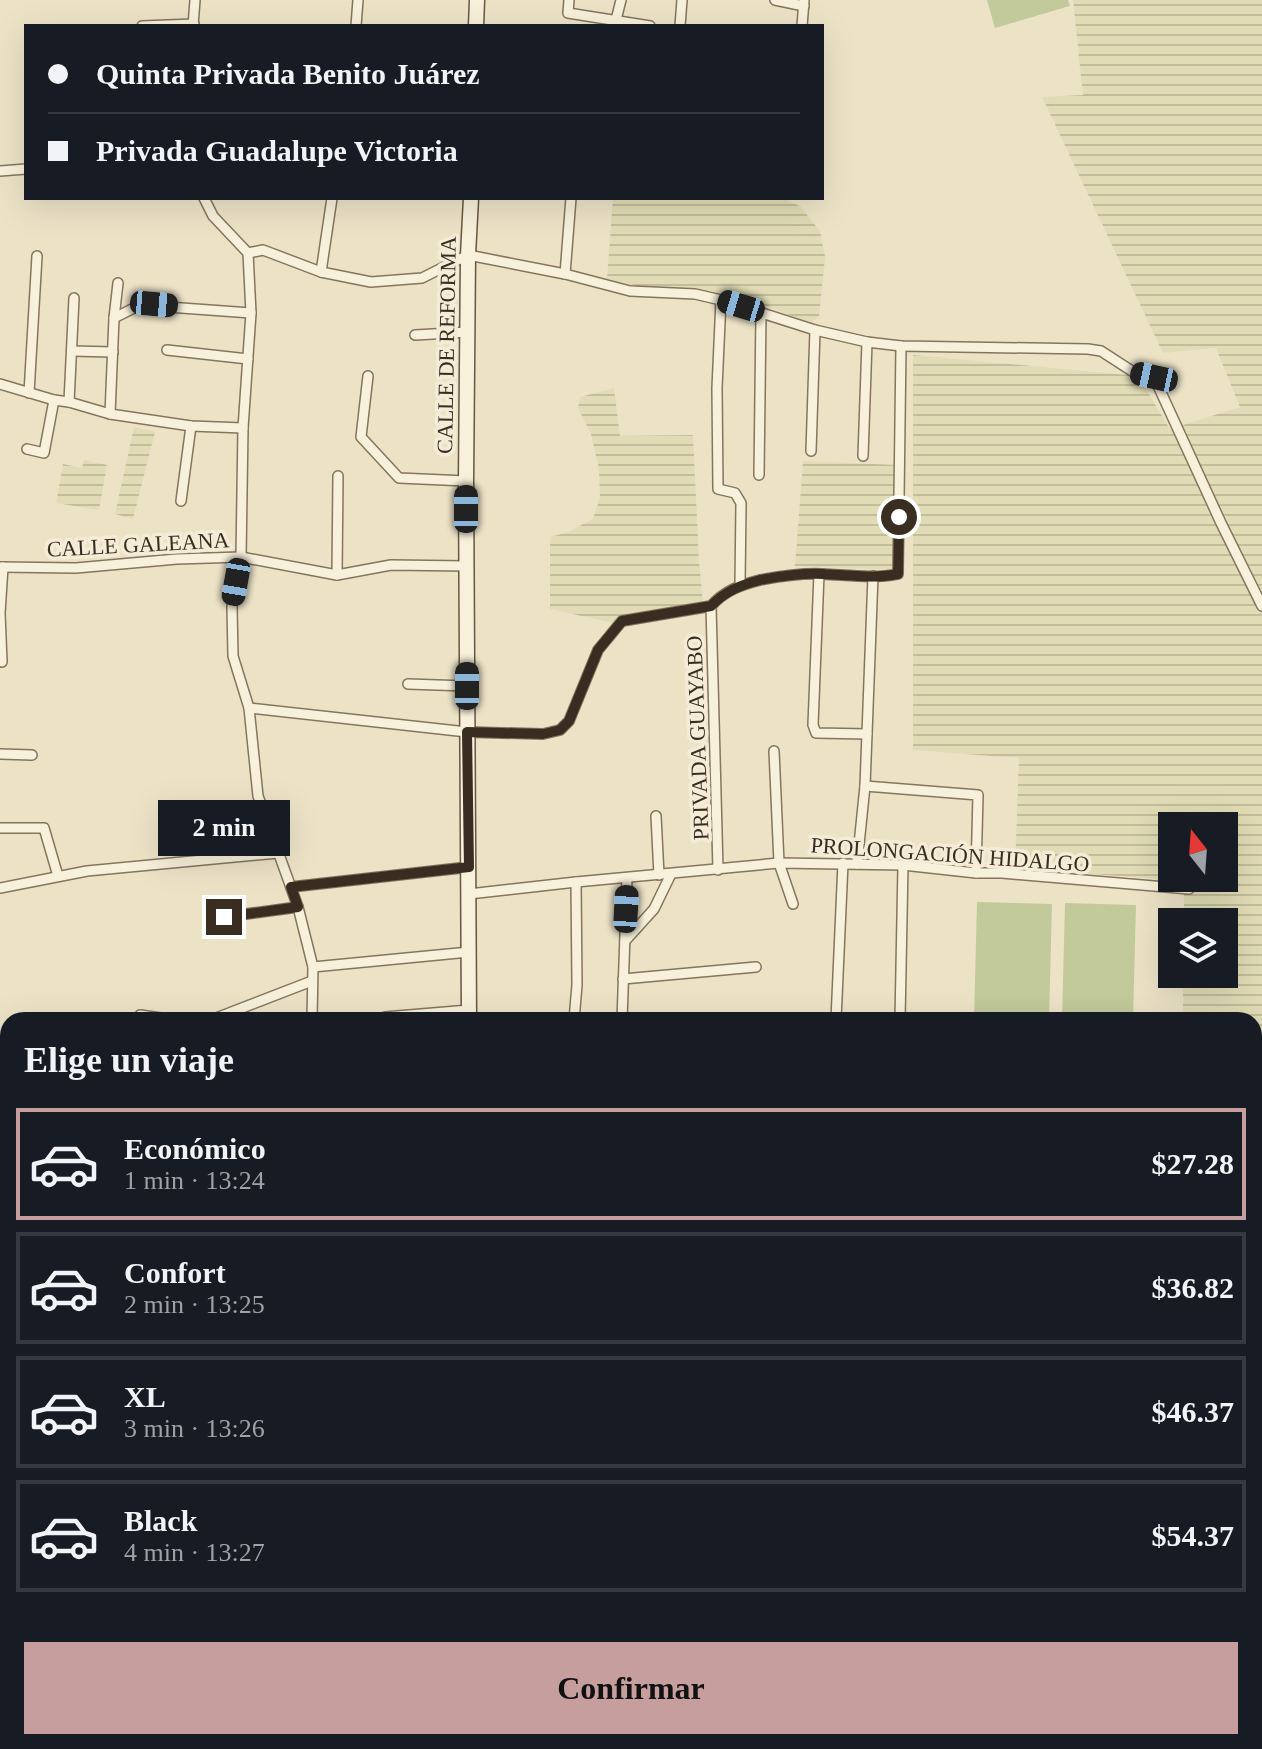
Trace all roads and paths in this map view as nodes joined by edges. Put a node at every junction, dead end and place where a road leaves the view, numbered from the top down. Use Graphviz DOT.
graph roads {
  1 [pos="195,0"];
  2 [pos="358,0"];
  3 [pos="477,0"];
  4 [pos="569,0"];
  5 [pos="621,0"];
  6 [pos="682,0"];
  7 [pos="775,0"];
  8 [pos="804,3"];
  9 [pos="616,20"];
  10 [pos="194,24"];
  11 [pos="356,24"];
  12 [pos="476,24"];
  13 [pos="639,24"];
  14 [pos="680,24"];
  15 [pos="802,24"];
  16 [pos="24,169"];
  17 [pos="0,171"];
  18 [pos="205,200"];
  19 [pos="332,200"];
  20 [pos="471,200"];
  21 [pos="571,200"];
  22 [pos="248,253"];
  23 [pos="468,255"];
  24 [pos="37,256"];
  25 [pos="321,272"];
  26 [pos="565,274"];
  27 [pos="118,283"];
  28 [pos="74,298"];
  29 [pos="721,300"];
  30 [pos="761,312"];
  31 [pos="251,313"];
  32 [pos="114,318"];
  33 [pos="815,330"];
  34 [pos="468,332"];
  35 [pos="415,335"];
  36 [pos="867,342"];
  37 [pos="901,346"];
  38 [pos="167,350"];
  39 [pos="72,351"];
  40 [pos="113,352"];
  41 [pos="248,359"];
  42 [pos="368,376"];
  43 [pos="0,384"];
  44 [pos="29,393"];
  45 [pos="54,400"];
  46 [pos="69,402"];
  47 [pos="110,414"];
  48 [pos="191,426"];
  49 [pos="243,428"];
  50 [pos="27,449"];
  51 [pos="811,451"];
  52 [pos="863,456"];
  53 [pos="759,475"];
  54 [pos="338,476"];
  55 [pos="466,481"];
  56 [pos="181,501"];
  57 [pos="241,557"];
  58 [pos="467,566"];
  59 [pos="2,567"];
  60 [pos="819,574"];
  61 [pos="337,575"];
  62 [pos="873,576"];
  63 [pos="740,585"];
  64 [pos="711,606"];
  65 [pos="1262,606"];
  66 [pos="2,662"];
  67 [pos="408,684"];
  68 [pos="467,686"];
  69 [pos="249,708"];
  70 [pos="467,732"];
  71 [pos="867,734"];
  72 [pos="774,751"];
  73 [pos="0,754"];
  74 [pos="32,755"];
  75 [pos="865,786"];
  76 [pos="656,816"];
  77 [pos="0,828"];
  78 [pos="278,853"];
  79 [pos="779,863"];
  80 [pos="843,863"];
  81 [pos="857,864"];
  82 [pos="903,865"];
  83 [pos="469,867"];
  84 [pos="718,870"];
  85 [pos="976,873"];
  86 [pos="671,874"];
  87 [pos="659,875"];
  88 [pos="58,876"];
  89 [pos="627,878"];
  90 [pos="576,882"];
  91 [pos="1158,886"];
  92 [pos="291,887"];
  93 [pos="0,888"];
  94 [pos="469,894"];
  95 [pos="793,904"];
  96 [pos="298,907"];
  97 [pos="224,917"];
  98 [pos="625,941"];
  99 [pos="469,952"];
  100 [pos="313,967"];
  101 [pos="756,967"];
  102 [pos="623,979"];
  103 [pos="312,981"];
  104 [pos="232,1012"];
  105 [pos="312,1012"];
  106 [pos="469,1012"];
  107 [pos="575,1012"];
  108 [pos="622,1012"];
  109 [pos="836,1012"];
  110 [pos="900,1012"];
  1 -- 10 [label="street"];
  2 -- 11 [label="street"];
  3 -- 12 [label="main road"];
  4 -- 9 [label="street"];
  5 -- 9 [label="street"];
  6 -- 14 [label="street"];
  7 -- 8 [label="street"];
  8 -- 15 [label="street"];
  9 -- 13 [label="street"];
  16 -- 17 [label="street"];
  18 -- 22 [label="street"];
  19 -- 25 [label="street"];
  20 -- 23 [label="main road, CALLE DE REFORMA"];
  21 -- 26 [label="street"];
  22 -- 25 [label="street"];
  22 -- 31 [label="street"];
  23 -- 25 [label="street"];
  23 -- 26 [label="street"];
  23 -- 34 [label="main road, CALLE DE REFORMA"];
  24 -- 44 [label="street"];
  26 -- 29 [label="street"];
  27 -- 32 [label="street"];
  28 -- 39 [label="street"];
  29 -- 30 [label="street"];
  29 -- 63 [label="street"];
  30 -- 33 [label="street"];
  30 -- 53 [label="street"];
  31 -- 32 [label="street"];
  31 -- 41 [label="street"];
  32 -- 40 [label="street"];
  33 -- 36 [label="street"];
  33 -- 51 [label="street"];
  34 -- 35 [label="street"];
  34 -- 55 [label="main road, CALLE DE REFORMA"];
  36 -- 37 [label="street"];
  36 -- 52 [label="street"];
  37 -- 62 [label="street"];
  37 -- 65 [label="street"];
  38 -- 41 [label="street"];
  39 -- 40 [label="street"];
  39 -- 46 [label="street"];
  40 -- 47 [label="street"];
  41 -- 49 [label="street"];
  42 -- 55 [label="street"];
  43 -- 44 [label="street"];
  44 -- 45 [label="street"];
  45 -- 46 [label="street"];
  45 -- 50 [label="street"];
  46 -- 47 [label="street"];
  47 -- 48 [label="street"];
  48 -- 49 [label="street"];
  48 -- 56 [label="street"];
  49 -- 57 [label="street"];
  54 -- 61 [label="street"];
  55 -- 58 [label="main road, CALLE DE REFORMA"];
  57 -- 59 [label="street, CALLE GALEANA"];
  57 -- 61 [label="street, CALLE GALEANA"];
  57 -- 69 [label="street"];
  58 -- 61 [label="street, CALLE GALEANA"];
  58 -- 68 [label="main road, CALLE DE REFORMA"];
  59 -- 66 [label="street"];
  60 -- 62 [label="street"];
  60 -- 63 [label="street"];
  60 -- 71 [label="street"];
  62 -- 71 [label="street"];
  63 -- 64 [label="street"];
  64 -- 70 [label="street"];
  64 -- 84 [label="street, PRIVADA GUAYABO"];
  67 -- 68 [label="street"];
  68 -- 70 [label="main road, CALLE DE REFORMA"];
  69 -- 70 [label="street"];
  69 -- 78 [label="street"];
  70 -- 83 [label="main road, CALLE DE REFORMA"];
  71 -- 75 [label="street"];
  72 -- 79 [label="street"];
  73 -- 74 [label="street"];
  75 -- 81 [label="street"];
  75 -- 85 [label="street"];
  76 -- 87 [label="street"];
  77 -- 88 [label="street"];
  78 -- 88 [label="street"];
  78 -- 92 [label="street"];
  79 -- 80 [label="street, PROLONGACIÓN HIDALGO"];
  79 -- 84 [label="street, PROLONGACIÓN HIDALGO"];
  79 -- 95 [label="street"];
  80 -- 81 [label="street, PROLONGACIÓN HIDALGO"];
  80 -- 109 [label="street"];
  81 -- 82 [label="street, PROLONGACIÓN HIDALGO"];
  82 -- 85 [label="street, PROLONGACIÓN HIDALGO"];
  82 -- 110 [label="street"];
  83 -- 92 [label="street"];
  83 -- 94 [label="main road, CALLE DE REFORMA"];
  84 -- 86 [label="street, PROLONGACIÓN HIDALGO"];
  85 -- 91 [label="street, PROLONGACIÓN HIDALGO"];
  86 -- 87 [label="street, PROLONGACIÓN HIDALGO"];
  86 -- 98 [label="street"];
  87 -- 89 [label="street, PROLONGACIÓN HIDALGO"];
  88 -- 93 [label="street"];
  89 -- 90 [label="street, PROLONGACIÓN HIDALGO"];
  89 -- 98 [label="street"];
  90 -- 94 [label="street, PROLONGACIÓN HIDALGO"];
  90 -- 107 [label="street"];
  92 -- 96 [label="street"];
  94 -- 99 [label="main road, CALLE DE REFORMA"];
  96 -- 97 [label="street"];
  96 -- 100 [label="street"];
  98 -- 102 [label="street"];
  99 -- 100 [label="street"];
  99 -- 106 [label="main road, CALLE DE REFORMA"];
  100 -- 103 [label="street"];
  101 -- 102 [label="street"];
  102 -- 108 [label="street"];
  103 -- 104 [label="street"];
  103 -- 105 [label="street"];
}
